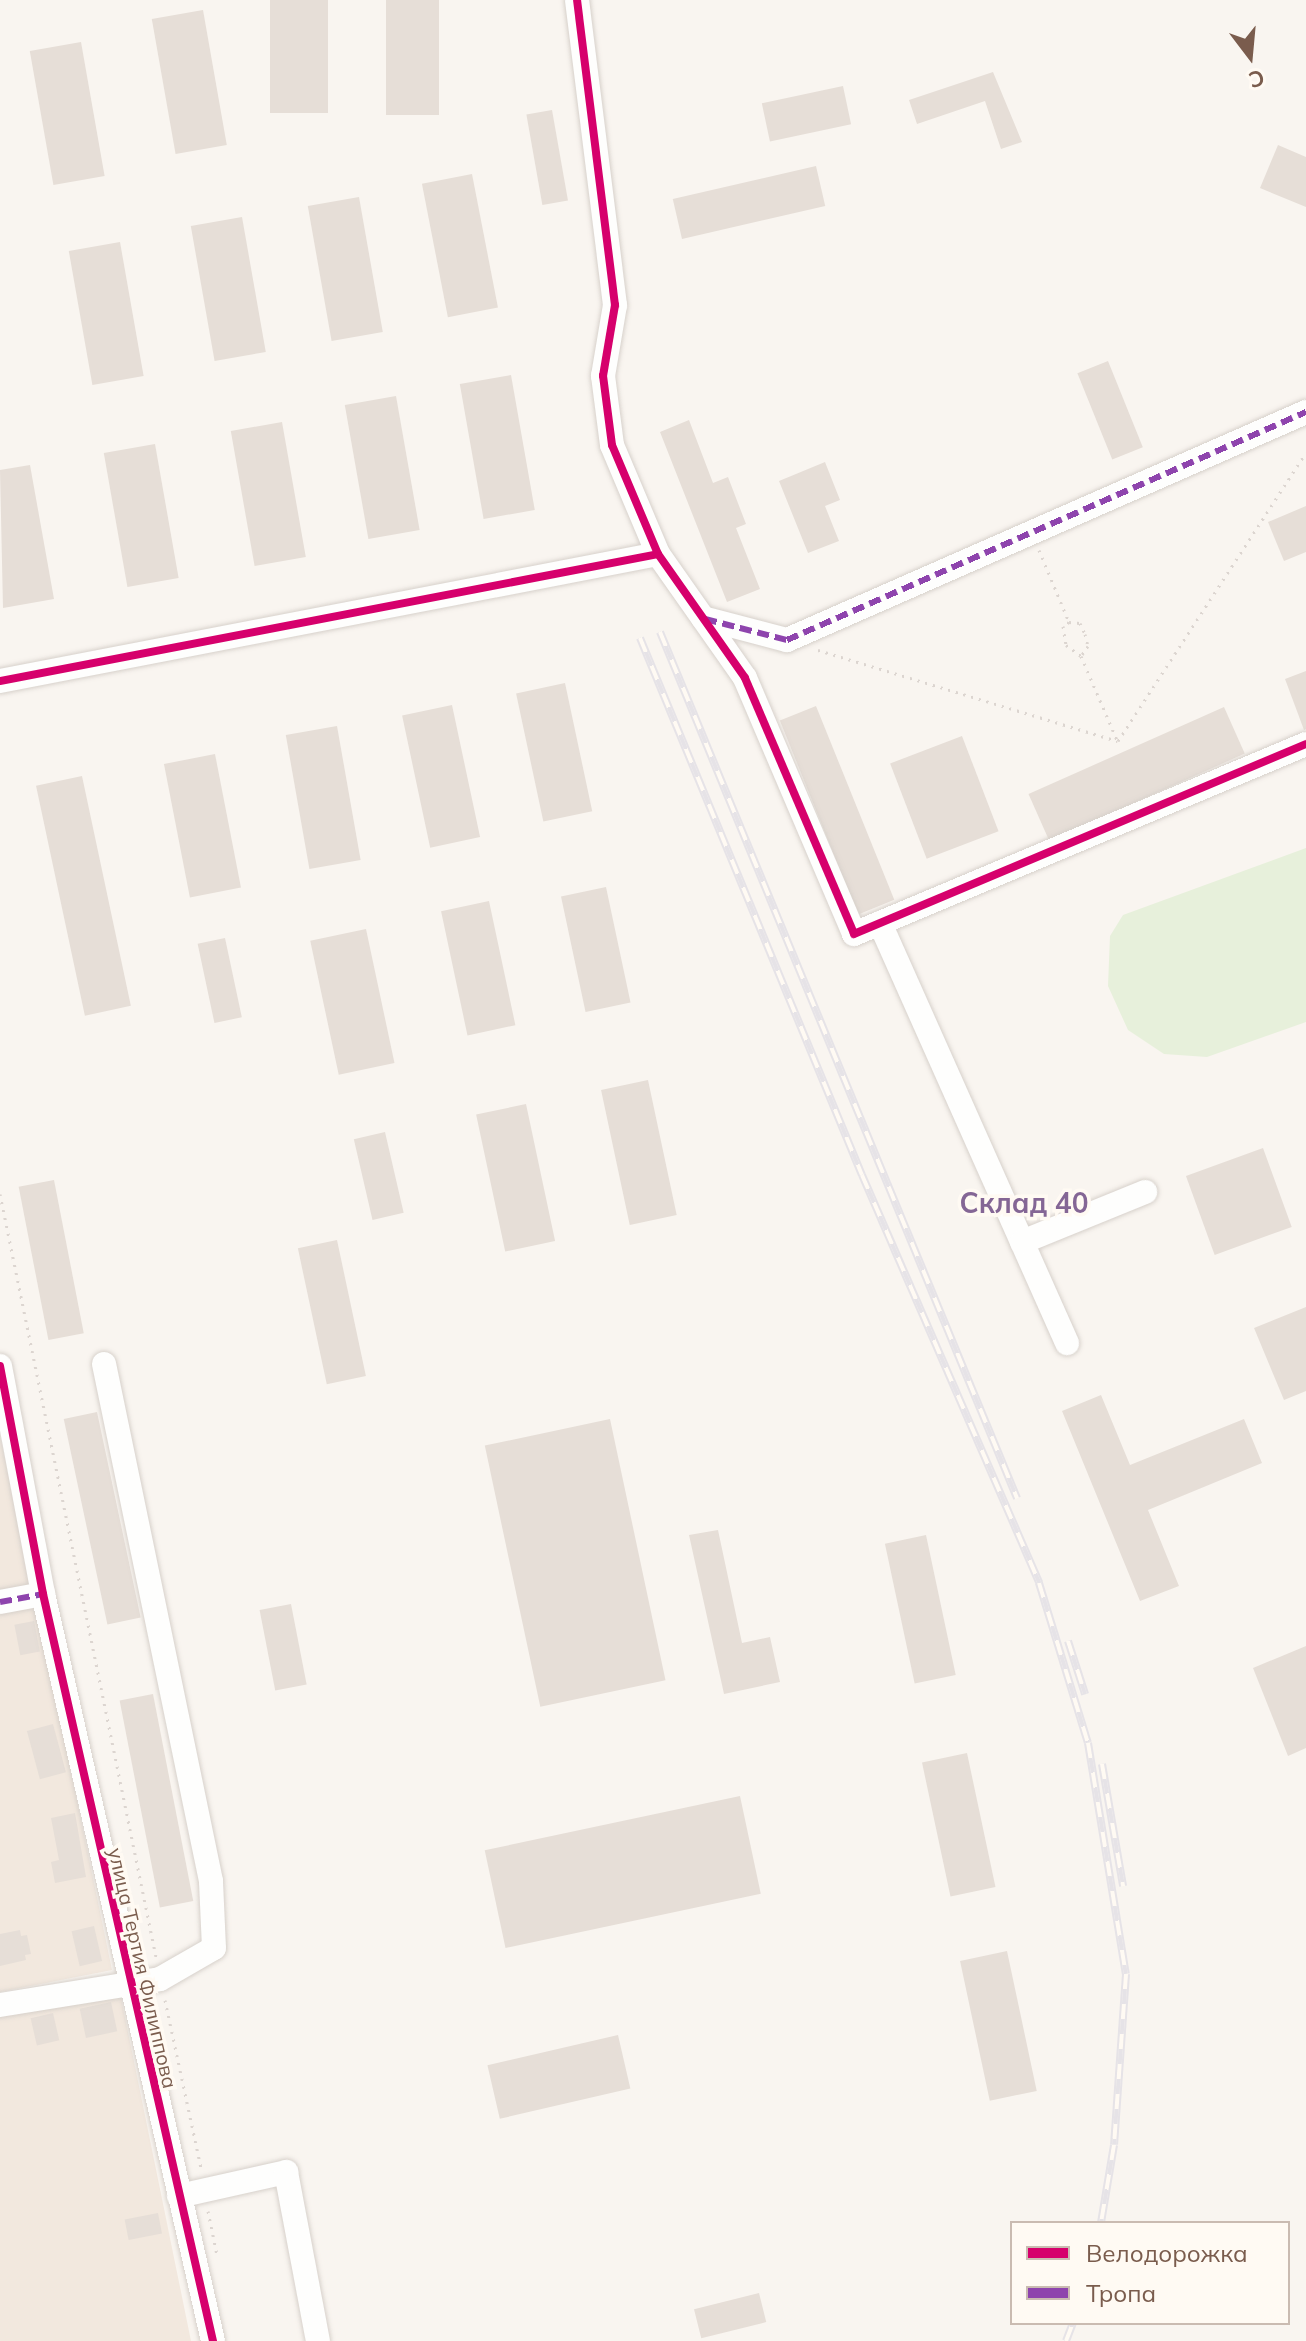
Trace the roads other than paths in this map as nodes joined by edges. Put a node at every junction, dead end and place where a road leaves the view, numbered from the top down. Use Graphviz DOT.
graph roads {
  1 [pos="577,0"];
  2 [pos="1306,412"];
  3 [pos="658,554"];
  4 [pos="703,618"];
  5 [pos="0,681"];
  6 [pos="1306,744"];
  7 [pos="880,923"];
  8 [pos="1145,1192"];
  9 [pos="1022,1242"];
  10 [pos="1067,1343"];
  11 [pos="104,1364"];
  12 [pos="0,1366"];
  13 [pos="43,1594"];
  14 [pos="0,1602"];
  15 [pos="129,1981"];
  16 [pos="0,2005"];
  17 [pos="179,2196"];
  18 [pos="213,2341"];
  19 [pos="318,2341"];
  1 -- 3 [label="street"];
  2 -- 4 [label="street"];
  3 -- 4 [label="street"];
  3 -- 5 [label="street"];
  4 -- 7 [label="street"];
  6 -- 7 [label="street"];
  7 -- 9 [label="street"];
  8 -- 9 [label="street"];
  9 -- 10 [label="street"];
  11 -- 15 [label="street"];
  12 -- 13 [label="street, улица Тертия Филиппова"];
  13 -- 14 [label="street"];
  13 -- 15 [label="street, улица Тертия Филиппова"];
  15 -- 16 [label="street"];
  15 -- 17 [label="street, улица Тертия Филиппова"];
  17 -- 18 [label="street, улица Тертия Филиппова"];
  17 -- 19 [label="street"];
}
